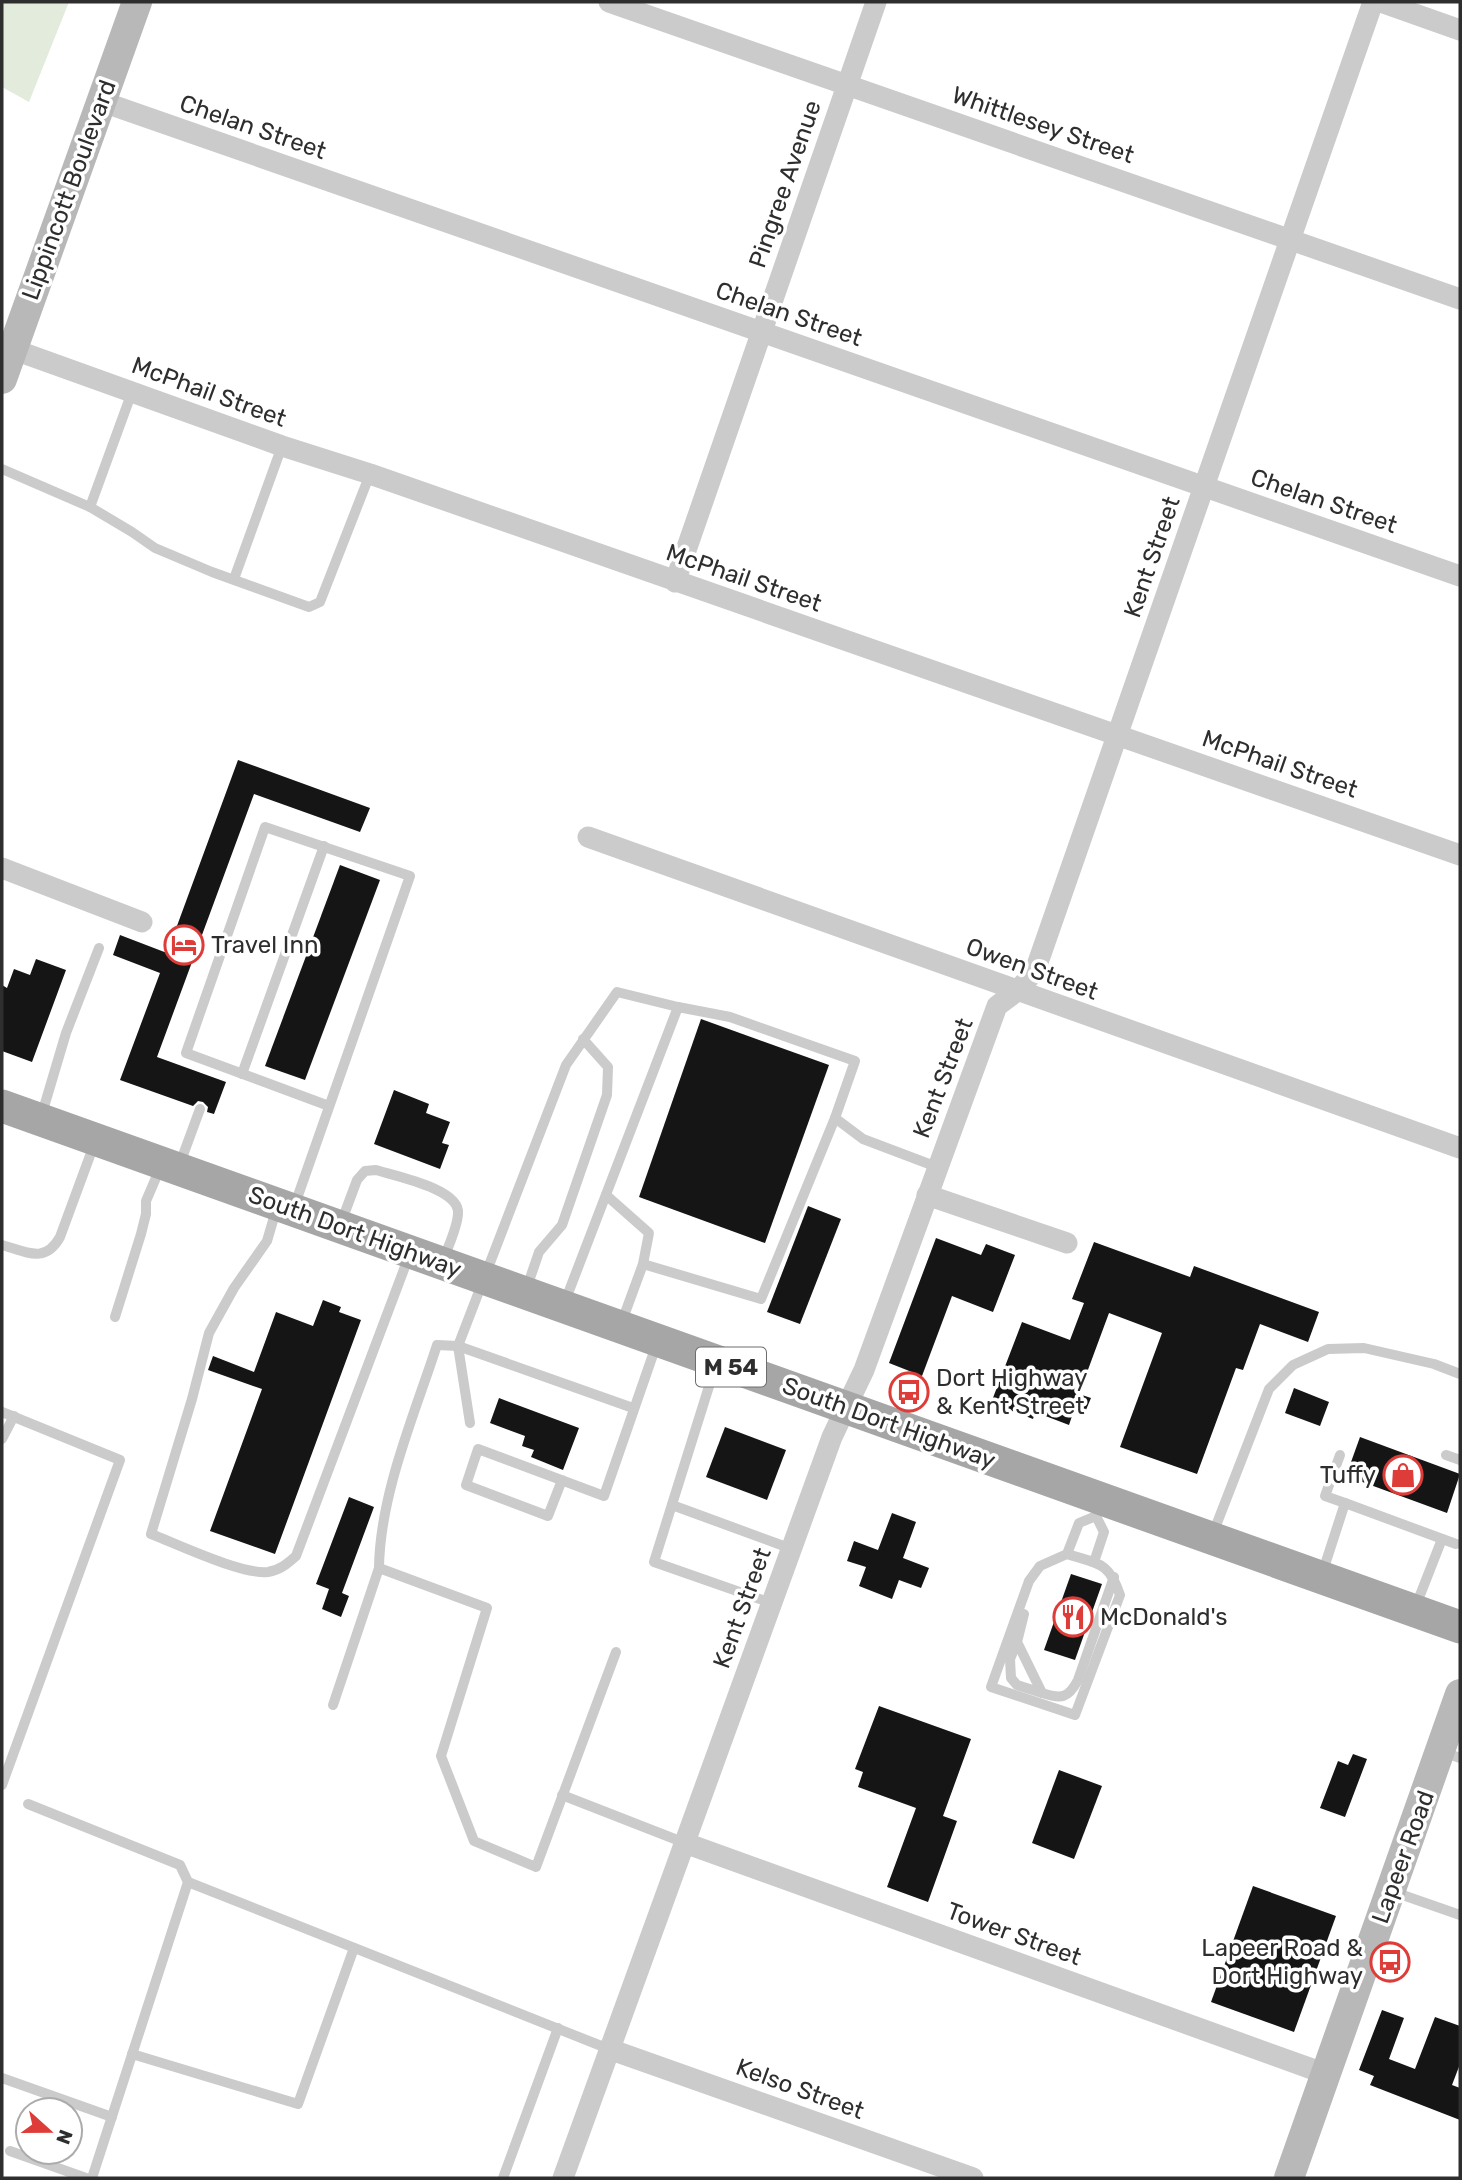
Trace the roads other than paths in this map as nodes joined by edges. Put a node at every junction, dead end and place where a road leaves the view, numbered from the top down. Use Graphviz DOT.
graph roads {
  1 [pos="137,2"];
  2 [pos="609,2"];
  3 [pos="876,2"];
  4 [pos="1373,2"];
  5 [pos="1381,2"];
  6 [pos="1460,30"];
  7 [pos="846,85"];
  8 [pos="100,102"];
  9 [pos="1291,239"];
  10 [pos="1460,299"];
  11 [pos="762,333"];
  12 [pos="12,349"];
  13 [pos="2,379"];
  14 [pos="132,392"];
  15 [pos="282,446"];
  16 [pos="2,469"];
  17 [pos="370,474"];
  18 [pos="1205,487"];
  19 [pos="90,507"];
  20 [pos="1460,576"];
  21 [pos="234,579"];
  22 [pos="675,582"];
  23 [pos="1118,736"];
  24 [pos="588,837"];
  25 [pos="324,846"];
  26 [pos="1460,855"];
  27 [pos="2,868"];
  28 [pos="142,922"];
  29 [pos="99,947"];
  30 [pos="1017,991"];
  31 [pos="678,1007"];
  32 [pos="583,1039"];
  33 [pos="218,1065"];
  34 [pos="242,1074"];
  35 [pos="212,1077"];
  36 [pos="2,1106"];
  37 [pos="329,1106"];
  38 [pos="200,1109"];
  39 [pos="835,1118"];
  40 [pos="40,1119"];
  41 [pos="96,1139"];
  42 [pos="1460,1148"];
  43 [pos="170,1166"];
  44 [pos="937,1167"];
  45 [pos="606,1195"];
  46 [pos="927,1195"];
  47 [pos="285,1207"];
  48 [pos="340,1227"];
  49 [pos="1067,1243"];
  50 [pos="2,1245"];
  51 [pos="411,1252"];
  52 [pos="442,1263"];
  53 [pos="643,1264"];
  54 [pos="485,1278"];
  55 [pos="525,1293"];
  56 [pos="563,1306"];
  57 [pos="115,1317"];
  58 [pos="620,1327"];
  59 [pos="657,1340"];
  60 [pos="458,1346"];
  61 [pos="717,1362"];
  62 [pos="1460,1374"];
  63 [pos="845,1407"];
  64 [pos="633,1408"];
  65 [pos="2,1412"];
  66 [pos="15,1416"];
  67 [pos="470,1423"];
  68 [pos="2,1439"];
  69 [pos="1340,1455"];
  70 [pos="1446,1455"];
  71 [pos="1460,1460"];
  72 [pos="562,1480"];
  73 [pos="1345,1503"];
  74 [pos="672,1505"];
  75 [pos="1098,1508"];
  76 [pos="1211,1538"];
  77 [pos="1443,1539"];
  78 [pos="1459,1542"];
  79 [pos="792,1549"];
  80 [pos="1067,1555"];
  81 [pos="1094,1562"];
  82 [pos="379,1568"];
  83 [pos="1114,1577"];
  84 [pos="1321,1578"];
  85 [pos="771,1603"];
  86 [pos="1021,1605"];
  87 [pos="1414,1611"];
  88 [pos="1460,1628"];
  89 [pos="1017,1642"];
  90 [pos="616,1652"];
  91 [pos="1042,1693"];
  92 [pos="1460,1694"];
  93 [pos="333,1705"];
  94 [pos="1450,1755"];
  95 [pos="2,1785"];
  96 [pos="562,1795"];
  97 [pos="28,1804"];
  98 [pos="685,1843"];
  99 [pos="188,1882"];
  100 [pos="1391,1891"];
  101 [pos="1460,1915"];
  102 [pos="354,1948"];
  103 [pos="558,2028"];
  104 [pos="609,2049"];
  105 [pos="132,2054"];
  106 [pos="1326,2074"];
  107 [pos="2,2078"];
  108 [pos="112,2117"];
  109 [pos="10,2151"];
  110 [pos="86,2178"];
  111 [pos="92,2178"];
  112 [pos="503,2178"];
  113 [pos="563,2178"];
  114 [pos="973,2178"];
  115 [pos="1289,2178"];
  1 -- 8 [label="main road, Lippincott Boulevard"];
  2 -- 7 [label="street, Whittlesey Street"];
  3 -- 7 [label="street, Pingree Avenue"];
  4 -- 9 [label="street, Kent Street"];
  5 -- 6 [label="street"];
  7 -- 9 [label="street, Whittlesey Street"];
  7 -- 11 [label="street, Pingree Avenue"];
  8 -- 11 [label="street, Chelan Street"];
  8 -- 12 [label="main road, Lippincott Boulevard"];
  9 -- 10 [label="street, Whittlesey Street"];
  9 -- 18 [label="street, Kent Street"];
  11 -- 18 [label="street, Chelan Street"];
  11 -- 22 [label="street, Pingree Avenue"];
  12 -- 13 [label="main road, Lippincott Boulevard"];
  12 -- 14 [label="street, McPhail Street"];
  14 -- 15 [label="street, McPhail Street"];
  14 -- 19 [label="lane"];
  15 -- 17 [label="street, McPhail Street"];
  15 -- 21 [label="lane"];
  16 -- 19 [label="lane"];
  17 -- 21 [label="lane"];
  17 -- 22 [label="street, McPhail Street"];
  18 -- 20 [label="street, Chelan Street"];
  18 -- 23 [label="street, Kent Street"];
  19 -- 21 [label="lane"];
  22 -- 23 [label="street, McPhail Street"];
  23 -- 26 [label="street, McPhail Street"];
  23 -- 30 [label="street, Kent Street"];
  24 -- 30 [label="street, Owen Street"];
  25 -- 33 [label="lane"];
  25 -- 34 [label="lane"];
  25 -- 37 [label="lane"];
  27 -- 28 [label="street"];
  29 -- 40 [label="lane"];
  30 -- 42 [label="street, Owen Street"];
  30 -- 44 [label="street, Kent Street"];
  31 -- 32 [label="lane"];
  31 -- 39 [label="lane"];
  31 -- 45 [label="lane"];
  32 -- 54 [label="lane"];
  32 -- 55 [label="lane"];
  33 -- 34 [label="lane"];
  33 -- 35 [label="lane"];
  34 -- 37 [label="lane"];
  36 -- 40 [label="main road, South Dort Highway / M 54"];
  37 -- 47 [label="lane"];
  38 -- 43 [label="lane"];
  39 -- 44 [label="lane"];
  39 -- 53 [label="lane"];
  40 -- 41 [label="main road, South Dort Highway / M 54"];
  41 -- 43 [label="main road, South Dort Highway / M 54"];
  41 -- 50 [label="lane"];
  43 -- 47 [label="main road, South Dort Highway / M 54"];
  43 -- 57 [label="lane"];
  44 -- 46 [label="street, Kent Street"];
  45 -- 53 [label="lane"];
  45 -- 56 [label="lane"];
  46 -- 49 [label="street"];
  46 -- 63 [label="street, Kent Street"];
  47 -- 48 [label="main road, South Dort Highway / M 54"];
  47 -- 51 [label="lane"];
  48 -- 51 [label="main road, South Dort Highway / M 54"];
  48 -- 52 [label="lane"];
  51 -- 52 [label="main road, South Dort Highway / M 54"];
  52 -- 54 [label="main road, South Dort Highway / M 54"];
  53 -- 58 [label="lane"];
  54 -- 55 [label="main road, South Dort Highway / M 54"];
  54 -- 60 [label="lane"];
  55 -- 56 [label="main road, South Dort Highway / M 54"];
  56 -- 58 [label="main road, South Dort Highway / M 54"];
  58 -- 59 [label="main road, South Dort Highway / M 54"];
  59 -- 61 [label="main road, South Dort Highway / M 54"];
  59 -- 64 [label="lane"];
  60 -- 64 [label="lane"];
  60 -- 67 [label="lane"];
  60 -- 82 [label="lane"];
  61 -- 63 [label="main road, South Dort Highway / M 54"];
  61 -- 74 [label="lane"];
  62 -- 76 [label="lane"];
  63 -- 75 [label="main road, South Dort Highway / M 54"];
  63 -- 79 [label="street, Kent Street"];
  64 -- 72 [label="lane"];
  65 -- 66 [label="lane"];
  66 -- 68 [label="lane"];
  66 -- 95 [label="lane"];
  69 -- 73 [label="lane"];
  70 -- 71 [label="lane"];
  72 -- 72 [label="lane"];
  73 -- 77 [label="lane"];
  73 -- 84 [label="lane"];
  74 -- 79 [label="lane"];
  74 -- 85 [label="lane"];
  75 -- 76 [label="main road, South Dort Highway / M 54"];
  75 -- 80 [label="lane"];
  75 -- 81 [label="lane"];
  76 -- 84 [label="main road, South Dort Highway / M 54"];
  77 -- 78 [label="lane"];
  77 -- 87 [label="lane"];
  79 -- 85 [label="street, Kent Street"];
  80 -- 81 [label="lane"];
  80 -- 86 [label="lane"];
  81 -- 83 [label="lane"];
  82 -- 93 [label="lane"];
  82 -- 96 [label="lane"];
  83 -- 86 [label="lane"];
  83 -- 91 [label="lane"];
  84 -- 87 [label="main road, South Dort Highway / M 54"];
  85 -- 98 [label="street, Kent Street"];
  86 -- 89 [label="lane"];
  87 -- 88 [label="main road, South Dort Highway / M 54"];
  89 -- 91 [label="lane"];
  89 -- 91 [label="lane"];
  90 -- 96 [label="lane"];
  92 -- 94 [label="main road, Lapeer Road"];
  94 -- 100 [label="main road, Lapeer Road"];
  96 -- 98 [label="lane"];
  97 -- 99 [label="lane"];
  98 -- 104 [label="street, Kent Street"];
  98 -- 106 [label="street, Tower Street"];
  99 -- 102 [label="lane"];
  99 -- 105 [label="lane"];
  100 -- 101 [label="lane"];
  100 -- 106 [label="main road, Lapeer Road"];
  102 -- 103 [label="lane"];
  102 -- 105 [label="lane"];
  103 -- 104 [label="lane"];
  103 -- 112 [label="lane"];
  104 -- 113 [label="street, Kent Street"];
  104 -- 114 [label="street, Kelso Street"];
  105 -- 108 [label="lane"];
  106 -- 115 [label="main road, Lapeer Road"];
  107 -- 108 [label="lane"];
  108 -- 111 [label="lane"];
  109 -- 110 [label="lane"];
}
